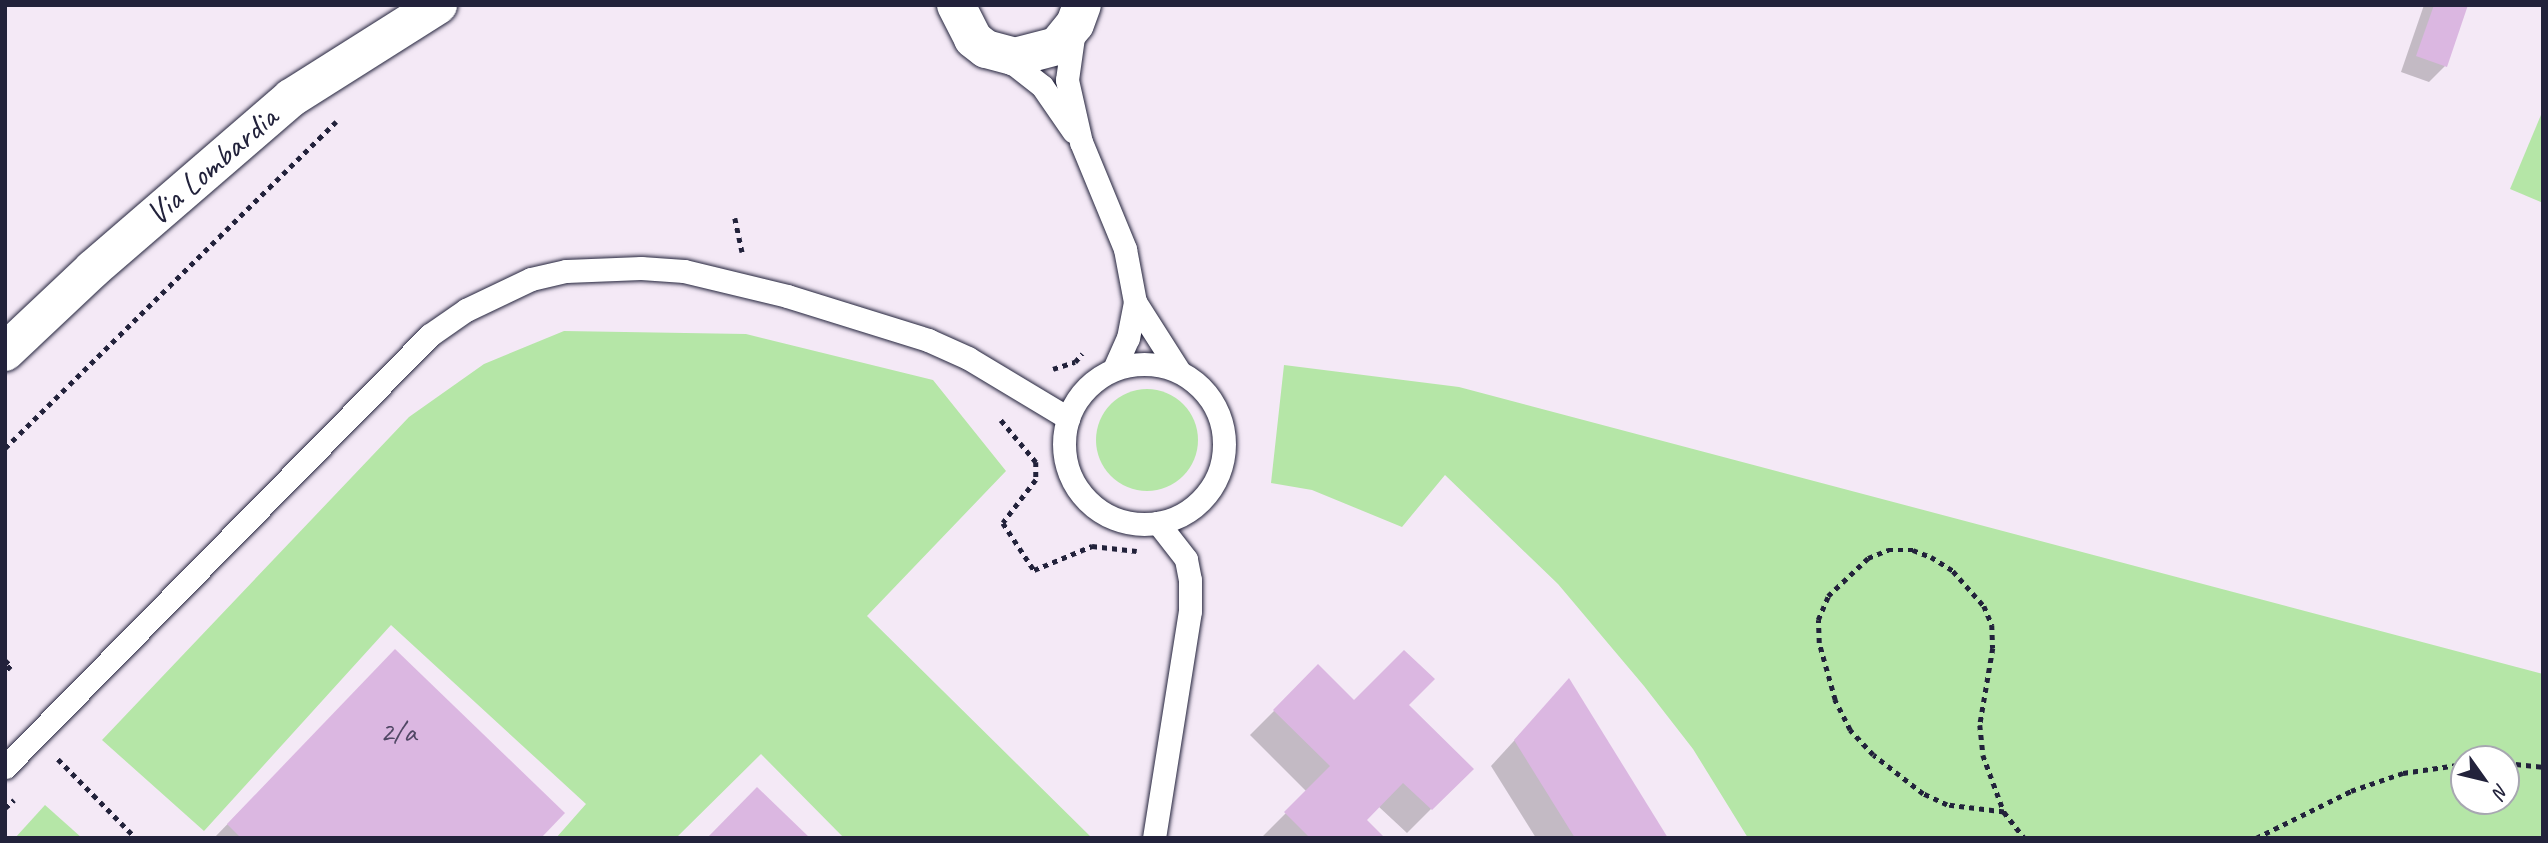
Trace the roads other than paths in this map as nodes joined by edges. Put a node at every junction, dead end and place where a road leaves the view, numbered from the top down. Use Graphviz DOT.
graph roads {
  1 [pos="438,5"];
  2 [pos="953,7"];
  3 [pos="1079,15"];
  4 [pos="1001,55"];
  5 [pos="1081,142"];
  6 [pos="1135,302"];
  7 [pos="5,352"];
  8 [pos="1114,369"];
  9 [pos="1179,371"];
  10 [pos="1068,418"];
  11 [pos="1158,523"];
  12 [pos="5,767"];
  13 [pos="1154,838"];
  1 -- 7 [label="street, Via Lombardia"];
  2 -- 4 [label="street"];
  3 -- 4 [label="street"];
  3 -- 5 [label="lane"];
  4 -- 5 [label="lane"];
  5 -- 6 [label="lane"];
  6 -- 8 [label="lane"];
  6 -- 9 [label="lane"];
  8 -- 9 [label="lane"];
  8 -- 10 [label="lane"];
  9 -- 11 [label="lane"];
  10 -- 11 [label="lane"];
  10 -- 12 [label="lane"];
  11 -- 13 [label="lane"];
}
